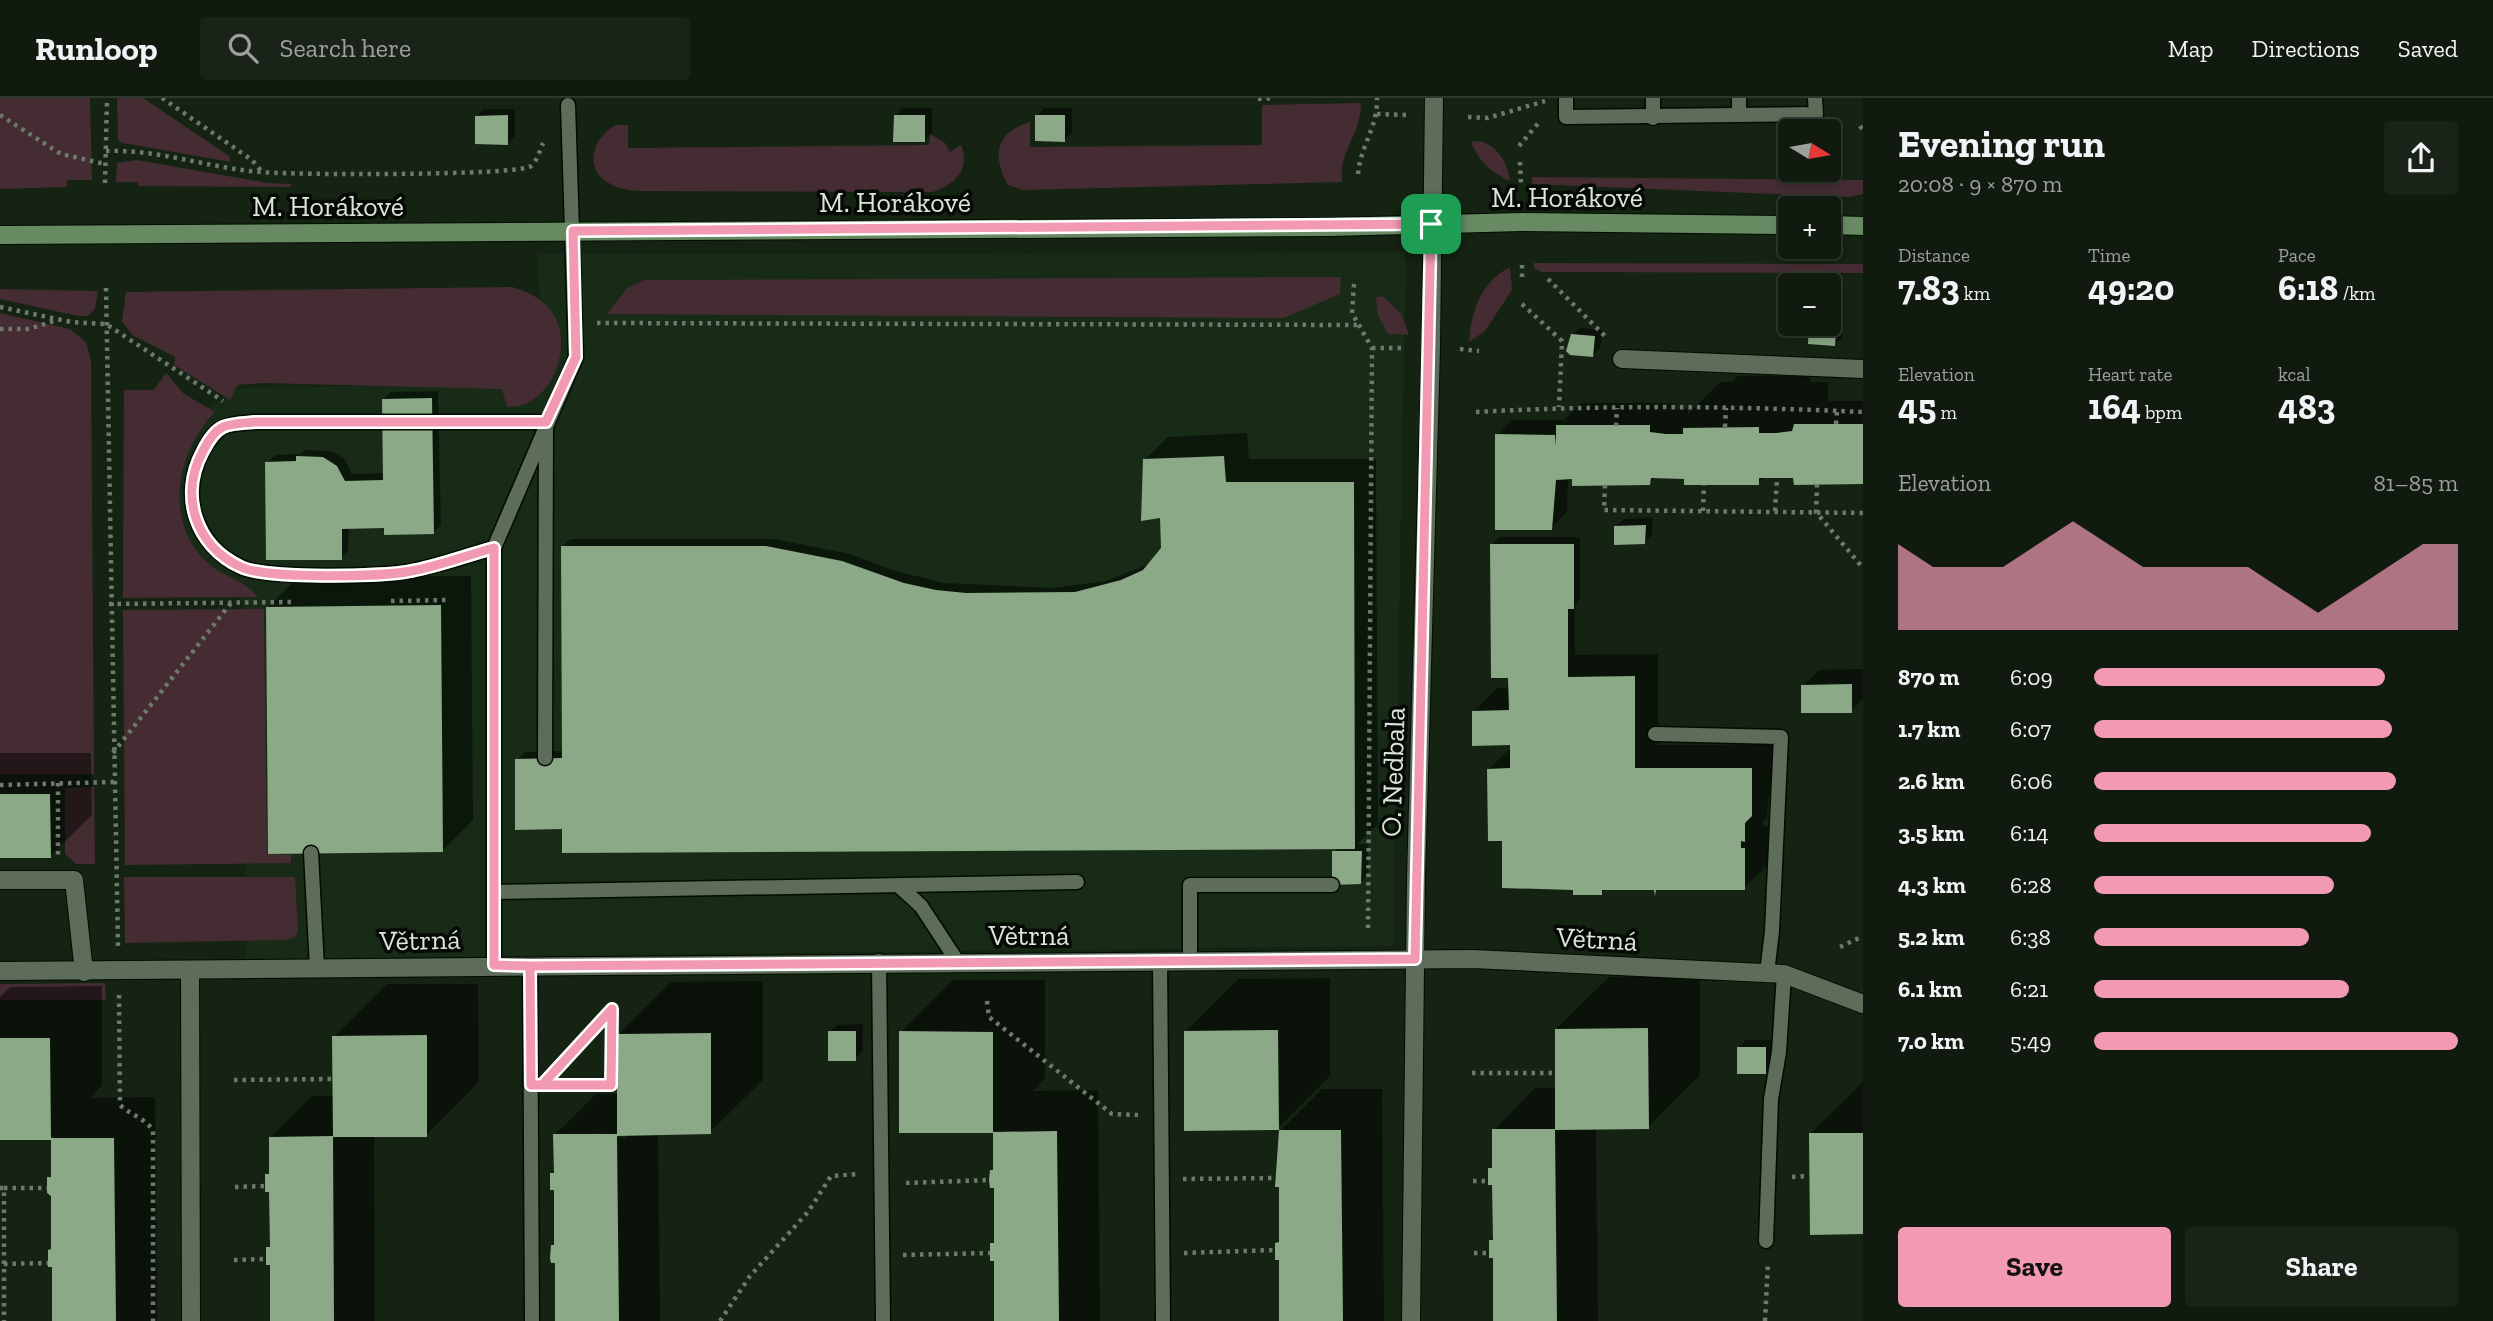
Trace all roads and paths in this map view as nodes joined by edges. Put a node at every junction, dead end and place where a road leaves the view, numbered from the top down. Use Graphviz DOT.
graph roads {
  1 [pos="107,98"];
  2 [pos="162,98"];
  3 [pos="1272,98"];
  4 [pos="1377,98"];
  5 [pos="1434,98"];
  6 [pos="1566,98"];
  7 [pos="1653,98"];
  8 [pos="1739,98"];
  9 [pos="1815,98"];
  10 [pos="1258,99"];
  11 [pos="1548,101"];
  12 [pos="568,105"];
  13 [pos="1377,114"];
  14 [pos="0,115"];
  15 [pos="1407,115"];
  16 [pos="1739,115"];
  17 [pos="1468,117"];
  18 [pos="1566,117"];
  19 [pos="1653,118"];
  20 [pos="547,135"];
  21 [pos="1519,146"];
  22 [pos="106,151"];
  23 [pos="1520,162"];
  24 [pos="106,164"];
  25 [pos="262,173"];
  26 [pos="1358,174"];
  27 [pos="105,183"];
  28 [pos="1521,184"];
  29 [pos="1431,224"];
  30 [pos="1778,225"];
  31 [pos="1841,225"];
  32 [pos="1863,226"];
  33 [pos="573,231"];
  34 [pos="0,235"];
  35 [pos="1522,265"];
  36 [pos="1522,279"];
  37 [pos="1548,279"];
  38 [pos="1354,284"];
  39 [pos="106,288"];
  40 [pos="1522,304"];
  41 [pos="0,307"];
  42 [pos="58,320"];
  43 [pos="575,323"];
  44 [pos="106,324"];
  45 [pos="1358,325"];
  46 [pos="0,329"];
  47 [pos="1372,348"];
  48 [pos="1411,348"];
  49 [pos="1460,349"];
  50 [pos="1479,351"];
  51 [pos="1627,359"];
  52 [pos="1863,369"];
  53 [pos="1559,407"];
  54 [pos="1617,408"];
  55 [pos="1726,408"];
  56 [pos="1476,411"];
  57 [pos="1837,411"];
  58 [pos="1863,412"];
  59 [pos="255,422"];
  60 [pos="546,422"];
  61 [pos="1836,424"];
  62 [pos="1616,426"];
  63 [pos="1726,427"];
  64 [pos="1777,478"];
  65 [pos="1816,484"];
  66 [pos="1605,485"];
  67 [pos="1704,485"];
  68 [pos="1703,511"];
  69 [pos="1775,511"];
  70 [pos="1816,512"];
  71 [pos="1863,513"];
  72 [pos="494,548"];
  73 [pos="1863,568"];
  74 [pos="449,600"];
  75 [pos="381,601"];
  76 [pos="300,602"];
  77 [pos="232,603"];
  78 [pos="109,604"];
  79 [pos="1655,734"];
  80 [pos="113,753"];
  81 [pos="545,758"];
  82 [pos="114,782"];
  83 [pos="58,783"];
  84 [pos="0,785"];
  85 [pos="311,853"];
  86 [pos="0,880"];
  87 [pos="59,880"];
  88 [pos="1077,882"];
  89 [pos="1332,885"];
  90 [pos="899,886"];
  91 [pos="494,892"];
  92 [pos="1368,933"];
  93 [pos="1863,936"];
  94 [pos="1840,947"];
  95 [pos="118,958"];
  96 [pos="1415,959"];
  97 [pos="1160,960"];
  98 [pos="1190,960"];
  99 [pos="879,961"];
  100 [pos="957,961"];
  101 [pos="494,965"];
  102 [pos="530,966"];
  103 [pos="317,968"];
  104 [pos="190,970"];
  105 [pos="0,971"];
  106 [pos="83,972"];
  107 [pos="1775,974"];
  108 [pos="987,1001"];
  109 [pos="612,1002"];
  110 [pos="119,1003"];
  111 [pos="1863,1004"];
  112 [pos="612,1009"];
  113 [pos="1472,1073"];
  114 [pos="1555,1073"];
  115 [pos="332,1079"];
  116 [pos="234,1080"];
  117 [pos="1160,1115"];
  118 [pos="881,1178"];
  119 [pos="1275,1178"];
  120 [pos="989,1180"];
  121 [pos="1161,1180"];
  122 [pos="1473,1181"];
  123 [pos="1488,1181"];
  124 [pos="265,1186"];
  125 [pos="234,1187"];
  126 [pos="2,1188"];
  127 [pos="47,1188"];
  128 [pos="1766,1241"];
  129 [pos="1275,1250"];
  130 [pos="990,1252"];
  131 [pos="1474,1253"];
  132 [pos="1489,1253"];
  133 [pos="1162,1254"];
  134 [pos="882,1256"];
  135 [pos="266,1259"];
  136 [pos="234,1260"];
  137 [pos="1768,1261"];
  138 [pos="48,1263"];
  139 [pos="4,1265"];
  140 [pos="4,1321"];
  141 [pos="153,1321"];
  142 [pos="191,1321"];
  143 [pos="532,1321"];
  144 [pos="720,1321"];
  145 [pos="883,1321"];
  146 [pos="1163,1321"];
  147 [pos="1412,1321"];
  148 [pos="1763,1321"];
  1 -- 22 [label="path"];
  2 -- 25 [label="path"];
  3 -- 10 [label="path"];
  4 -- 13 [label="path"];
  5 -- 29 [label="street, O. Nedbala"];
  6 -- 18 [label="lane"];
  7 -- 19 [label="lane"];
  8 -- 16 [label="lane"];
  9 -- 16 [label="lane"];
  11 -- 17 [label="path"];
  12 -- 33 [label="lane"];
  13 -- 15 [label="path"];
  13 -- 26 [label="path"];
  14 -- 24 [label="path"];
  16 -- 19 [label="lane"];
  18 -- 19 [label="lane"];
  18 -- 21 [label="path"];
  20 -- 25 [label="path"];
  22 -- 24 [label="path"];
  22 -- 25 [label="path"];
  23 -- 28 [label="path"];
  24 -- 27 [label="path"];
  29 -- 30 [label="street, M. Horákové"];
  29 -- 33 [label="street, M. Horákové"];
  29 -- 96 [label="street, O. Nedbala"];
  31 -- 32 [label="street"];
  33 -- 34 [label="street, M. Horákové"];
  33 -- 43 [label="lane"];
  35 -- 36 [label="path"];
  37 -- 51 [label="path"];
  38 -- 45 [label="path"];
  39 -- 44 [label="path"];
  40 -- 53 [label="path"];
  41 -- 42 [label="path"];
  42 -- 44 [label="path"];
  42 -- 46 [label="path"];
  43 -- 45 [label="path"];
  43 -- 60 [label="lane"];
  44 -- 59 [label="path"];
  44 -- 78 [label="path"];
  45 -- 47 [label="path"];
  47 -- 48 [label="path"];
  47 -- 92 [label="path"];
  49 -- 50 [label="path"];
  51 -- 52 [label="street"];
  53 -- 54 [label="path"];
  53 -- 56 [label="path"];
  54 -- 55 [label="path"];
  54 -- 62 [label="path"];
  55 -- 57 [label="path"];
  55 -- 63 [label="path"];
  57 -- 58 [label="path"];
  57 -- 61 [label="path"];
  59 -- 60 [label="lane"];
  59 -- 72 [label="lane"];
  60 -- 72 [label="lane"];
  60 -- 81 [label="lane"];
  64 -- 69 [label="path"];
  65 -- 70 [label="path"];
  66 -- 68 [label="path"];
  67 -- 68 [label="path"];
  68 -- 69 [label="path"];
  69 -- 70 [label="path"];
  70 -- 71 [label="path"];
  70 -- 73 [label="path"];
  72 -- 91 [label="lane"];
  74 -- 75 [label="path"];
  76 -- 77 [label="path"];
  77 -- 78 [label="path"];
  77 -- 80 [label="path"];
  78 -- 80 [label="path"];
  79 -- 107 [label="lane"];
  80 -- 82 [label="path"];
  82 -- 83 [label="path"];
  82 -- 95 [label="path"];
  83 -- 84 [label="path"];
  83 -- 87 [label="path"];
  85 -- 103 [label="lane"];
  86 -- 87 [label="street"];
  87 -- 106 [label="street"];
  88 -- 90 [label="lane"];
  89 -- 98 [label="lane"];
  90 -- 91 [label="lane"];
  90 -- 100 [label="lane"];
  91 -- 101 [label="lane"];
  93 -- 94 [label="path"];
  96 -- 98 [label="street, Větrná"];
  96 -- 107 [label="street, Větrná"];
  96 -- 147 [label="street, O. Nedbala"];
  97 -- 98 [label="street, Větrná"];
  97 -- 100 [label="street, Větrná"];
  97 -- 117 [label="lane"];
  99 -- 100 [label="street, Větrná"];
  99 -- 102 [label="street, Větrná"];
  99 -- 118 [label="lane"];
  101 -- 102 [label="street, Větrná"];
  101 -- 103 [label="street, Větrná"];
  102 -- 143 [label="lane"];
  103 -- 104 [label="street, Větrná"];
  104 -- 106 [label="street, Větrná"];
  104 -- 142 [label="street"];
  105 -- 106 [label="street, Větrná"];
  107 -- 111 [label="street, Větrná"];
  107 -- 128 [label="lane"];
  108 -- 117 [label="path"];
  109 -- 112 [label="path"];
  110 -- 141 [label="path"];
  112 -- 112 [label="path"];
  113 -- 114 [label="path"];
  115 -- 116 [label="path"];
  117 -- 121 [label="lane"];
  118 -- 120 [label="path"];
  118 -- 134 [label="lane"];
  118 -- 144 [label="path"];
  119 -- 121 [label="path"];
  121 -- 133 [label="lane"];
  122 -- 123 [label="path"];
  124 -- 125 [label="path"];
  126 -- 127 [label="path"];
  126 -- 139 [label="path"];
  129 -- 133 [label="path"];
  130 -- 134 [label="path"];
  131 -- 132 [label="path"];
  133 -- 146 [label="lane"];
  134 -- 145 [label="lane"];
  135 -- 136 [label="path"];
  137 -- 148 [label="path"];
  138 -- 139 [label="path"];
  139 -- 140 [label="path"];
}
